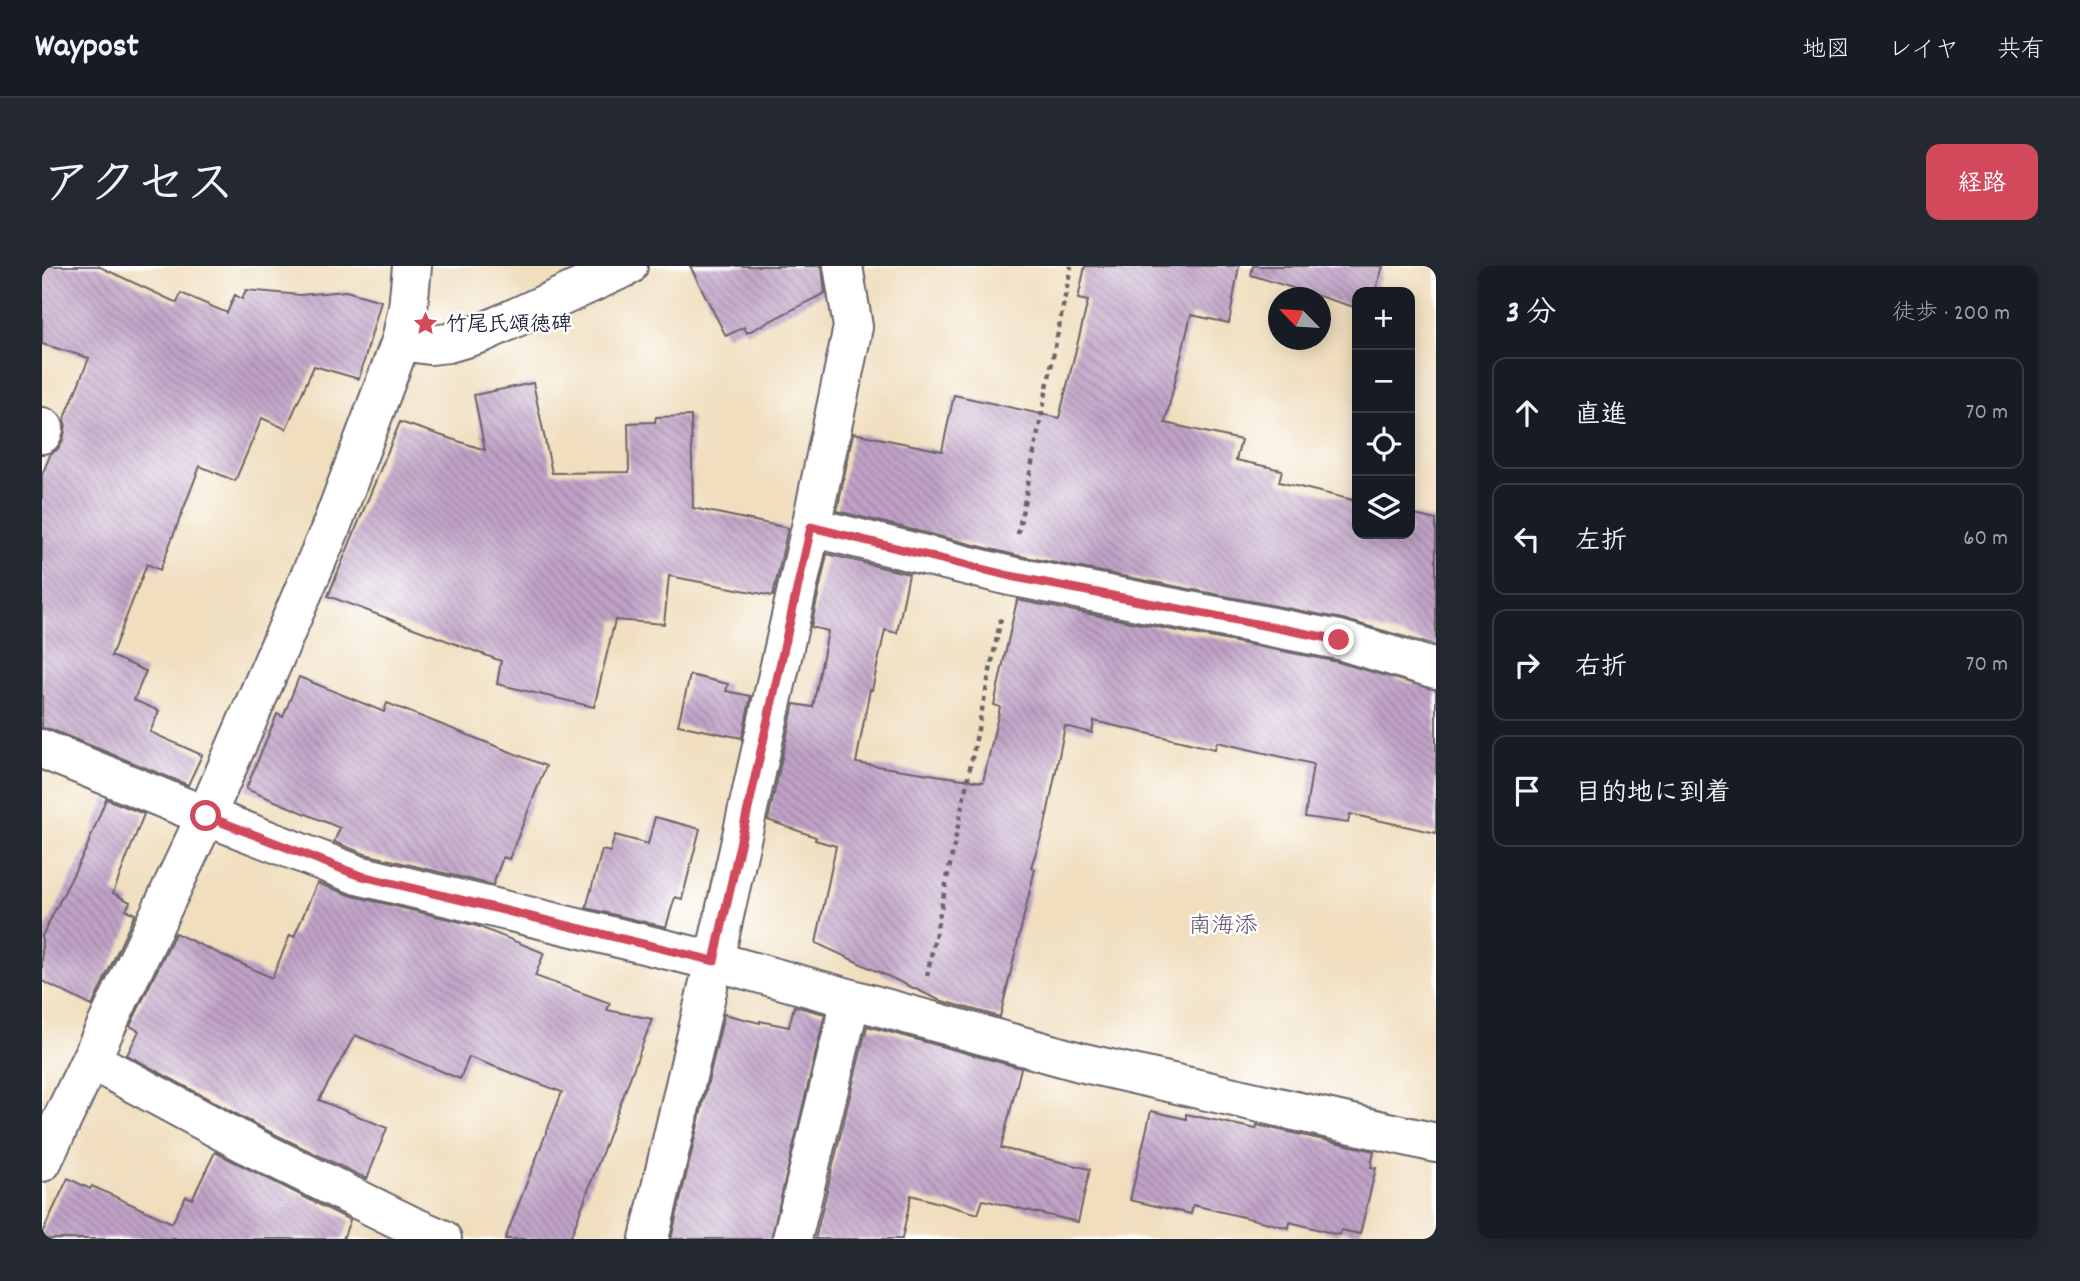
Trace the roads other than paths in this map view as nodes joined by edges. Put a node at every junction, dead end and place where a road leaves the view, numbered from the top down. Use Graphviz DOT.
graph roads {
  1 [pos="412,266"];
  2 [pos="628,266"];
  3 [pos="843,266"];
  4 [pos="405,325"];
  5 [pos="42,428"];
  6 [pos="42,434"];
  7 [pos="811,527"];
  8 [pos="1436,669"];
  9 [pos="42,749"];
  10 [pos="206,816"];
  11 [pos="714,961"];
  12 [pos="851,999"];
  13 [pos="91,1060"];
  14 [pos="1436,1143"];
  15 [pos="42,1162"];
  16 [pos="442,1239"];
  17 [pos="649,1239"];
  18 [pos="792,1239"];
  1 -- 4 [label="street"];
  2 -- 4 [label="street"];
  3 -- 7 [label="street"];
  4 -- 10 [label="street"];
  5 -- 6 [label="street"];
  7 -- 8 [label="street"];
  7 -- 11 [label="street"];
  9 -- 10 [label="street"];
  10 -- 11 [label="street"];
  10 -- 13 [label="street"];
  11 -- 12 [label="street"];
  11 -- 17 [label="street"];
  12 -- 14 [label="street"];
  12 -- 18 [label="street"];
  13 -- 15 [label="street"];
  13 -- 16 [label="street"];
}
